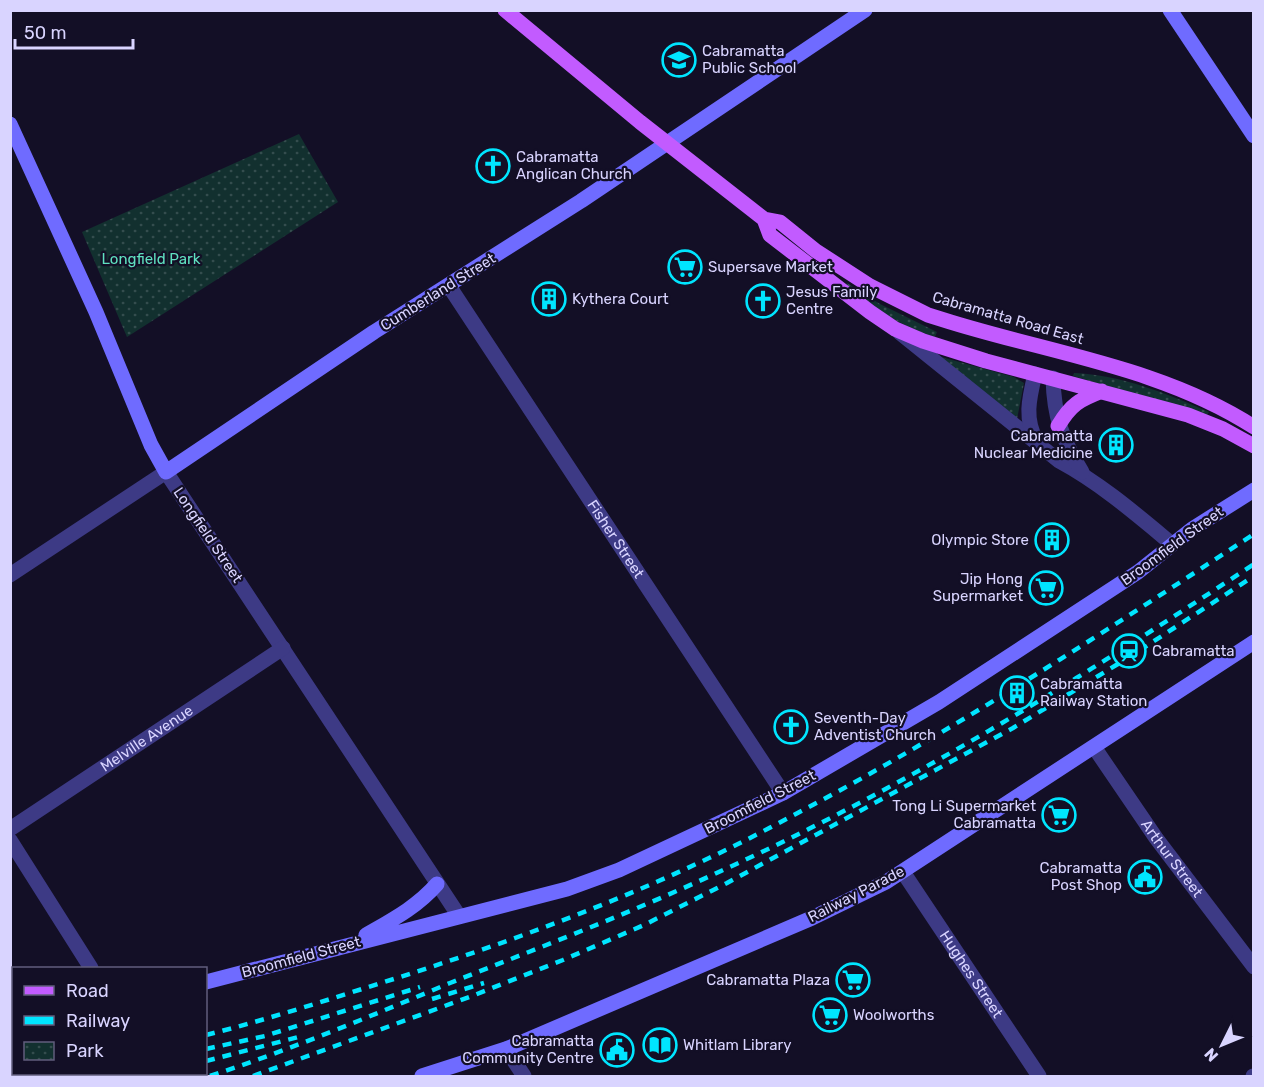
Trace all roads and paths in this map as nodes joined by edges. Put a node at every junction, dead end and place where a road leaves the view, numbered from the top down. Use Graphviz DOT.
graph roads {
  1 [pos="505,10"];
  2 [pos="865,10"];
  3 [pos="1170,10"];
  4 [pos="10,124"];
  5 [pos="1254,136"];
  6 [pos="666,143"];
  7 [pos="764,219"];
  8 [pos="449,286"];
  9 [pos="895,329"];
  10 [pos="1041,347"];
  11 [pos="1059,352"];
  12 [pos="1035,374"];
  13 [pos="1053,378"];
  14 [pos="1102,391"];
  15 [pos="1058,426"];
  16 [pos="1254,428"];
  17 [pos="1039,445"];
  18 [pos="1252,445"];
  19 [pos="166,472"];
  20 [pos="1083,474"];
  21 [pos="1254,489"];
  22 [pos="1172,544"];
  23 [pos="10,575"];
  24 [pos="1254,642"];
  25 [pos="283,648"];
  26 [pos="1094,747"];
  27 [pos="783,792"];
  28 [pos="10,828"];
  29 [pos="10,840"];
  30 [pos="903,872"];
  31 [pos="437,884"];
  32 [pos="459,916"];
  33 [pos="350,944"];
  34 [pos="90,967"];
  35 [pos="1254,967"];
  36 [pos="207,982"];
  37 [pos="506,1049"];
  38 [pos="422,1077"];
  39 [pos="524,1077"];
  40 [pos="1039,1077"];
  1 -- 6 [label="main road, Cabramatta Road East"];
  2 -- 6 [label="street, Cumberland Street"];
  3 -- 5 [label="street"];
  4 -- 19 [label="street, Longfield Street"];
  6 -- 7 [label="main road, Cabramatta Road East"];
  6 -- 8 [label="street, Cumberland Street"];
  7 -- 9 [label="main road, Cabramatta Road East"];
  7 -- 10 [label="main road, Cabramatta Road East"];
  8 -- 19 [label="street, Cumberland Street"];
  8 -- 27 [label="street, Fisher Street"];
  9 -- 12 [label="main road, Cabramatta Road East"];
  9 -- 17 [label="street, Cabramatta Road East"];
  10 -- 11 [label="main road, Cabramatta Road East"];
  10 -- 12 [label="main road"];
  11 -- 13 [label="main road"];
  11 -- 16 [label="main road, Cabramatta Road East"];
  12 -- 13 [label="main road, Cabramatta Road East"];
  12 -- 17 [label="street"];
  13 -- 14 [label="main road, Cabramatta Road East"];
  13 -- 15 [label="street, Cabramatta Road East"];
  14 -- 15 [label="main road"];
  14 -- 18 [label="main road, Cabramatta Road East"];
  15 -- 20 [label="street, Cabramatta Road East"];
  17 -- 20 [label="street, Cabramatta Road East"];
  19 -- 23 [label="street, Cumberland Street"];
  19 -- 25 [label="street, Longfield Street"];
  20 -- 22 [label="street, Cabramatta Road East"];
  21 -- 22 [label="street, Broomfield Street"];
  22 -- 27 [label="street, Broomfield Street"];
  24 -- 26 [label="street, Railway Parade"];
  25 -- 28 [label="street, Melville Avenue"];
  25 -- 31 [label="street, Longfield Street"];
  26 -- 30 [label="street, Railway Parade"];
  26 -- 35 [label="street, Arthur Street"];
  27 -- 32 [label="street, Broomfield Street"];
  29 -- 34 [label="street"];
  30 -- 37 [label="street, Railway Parade"];
  30 -- 40 [label="street, Hughes Street"];
  31 -- 32 [label="street, Longfield Street"];
  31 -- 33 [label="street"];
  32 -- 33 [label="street, Broomfield Street"];
  33 -- 36 [label="street, Broomfield Street"];
  37 -- 38 [label="street, Railway Parade"];
  37 -- 39 [label="street"];
}
